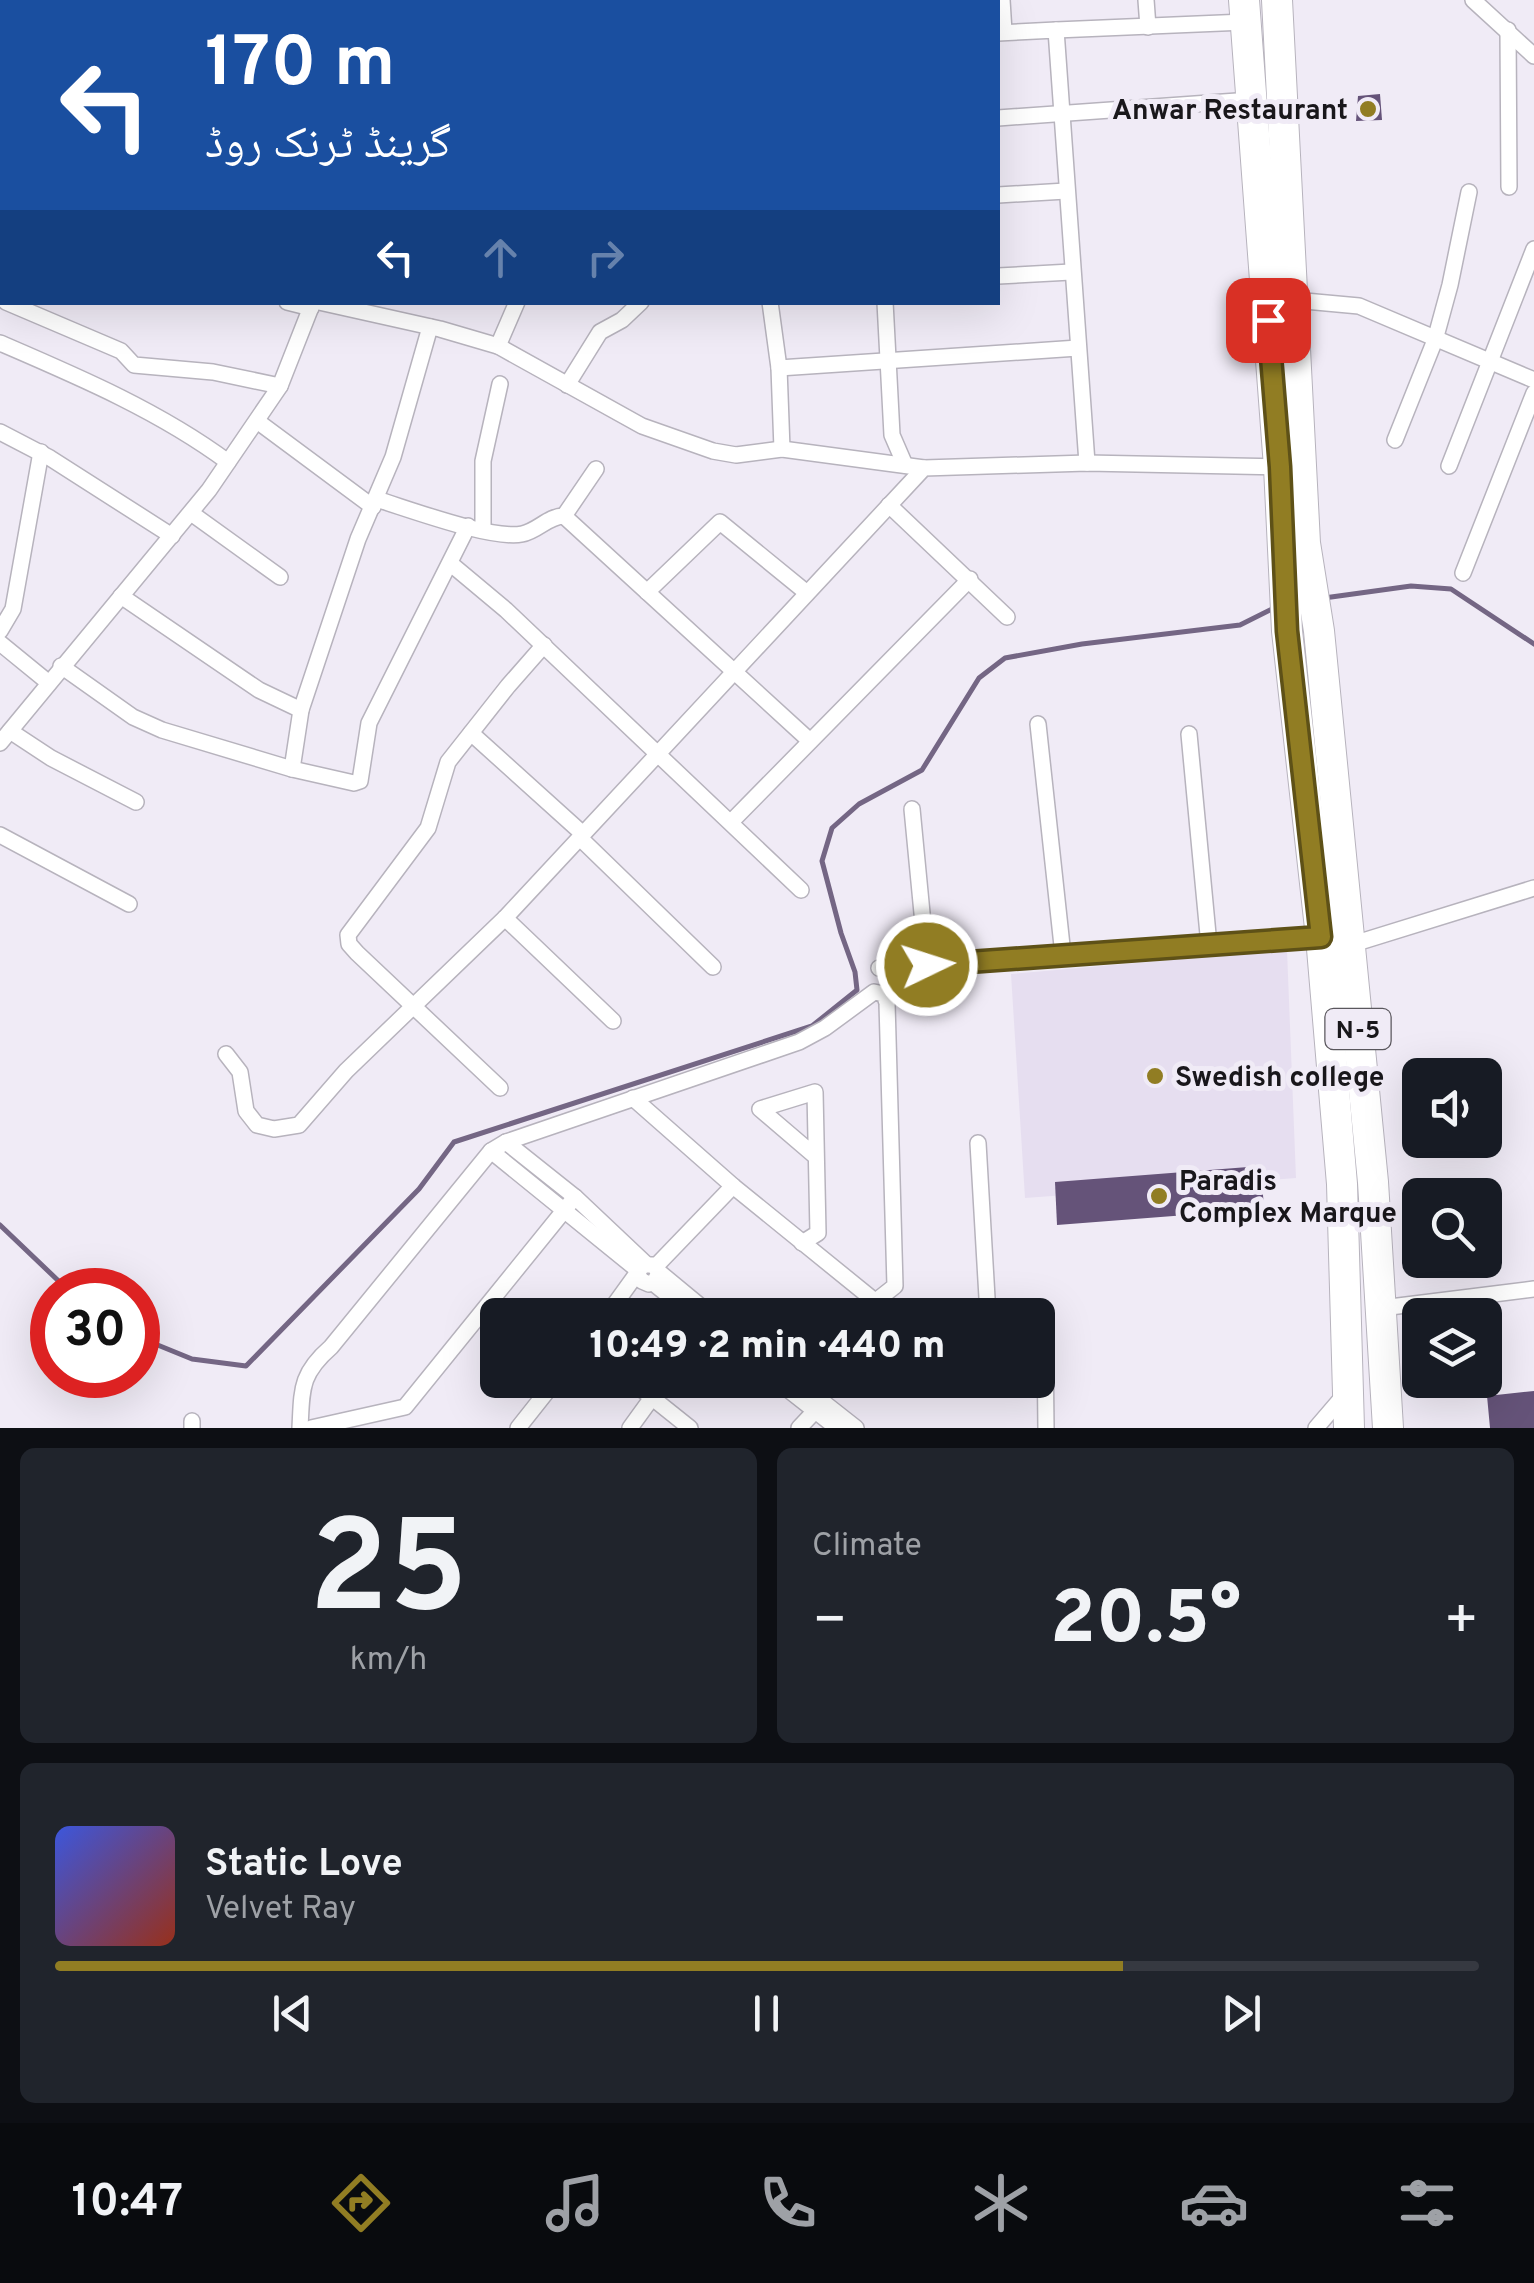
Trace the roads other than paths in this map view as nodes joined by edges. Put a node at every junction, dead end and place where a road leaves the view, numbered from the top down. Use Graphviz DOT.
graph roads {
  1 [pos="1002,0"];
  2 [pos="1146,0"];
  3 [pos="1277,0"];
  4 [pos="1473,0"];
  5 [pos="1244,11"];
  6 [pos="1148,27"];
  7 [pos="1056,30"];
  8 [pos="1508,30"];
  9 [pos="1001,33"];
  10 [pos="1534,56"];
  11 [pos="1251,100"];
  12 [pos="1062,115"];
  13 [pos="1000,118"];
  14 [pos="1509,187"];
  15 [pos="1066,192"];
  16 [pos="1468,192"];
  17 [pos="1000,195"];
  18 [pos="1534,248"];
  19 [pos="1071,272"];
  20 [pos="1000,276"];
  21 [pos="1294,300"];
  22 [pos="12,305"];
  23 [pos="314,305"];
  24 [pos="319,305"];
  25 [pos="516,305"];
  26 [pos="638,305"];
  27 [pos="770,305"];
  28 [pos="886,305"];
  29 [pos="430,327"];
  30 [pos="1435,340"];
  31 [pos="0,343"];
  32 [pos="498,346"];
  33 [pos="1078,348"];
  34 [pos="890,360"];
  35 [pos="1488,361"];
  36 [pos="778,368"];
  37 [pos="1534,380"];
  38 [pos="500,384"];
  39 [pos="566,385"];
  40 [pos="280,386"];
  41 [pos="1534,393"];
  42 [pos="256,420"];
  43 [pos="0,432"];
  44 [pos="1395,440"];
  45 [pos="782,449"];
  46 [pos="41,452"];
  47 [pos="228,462"];
  48 [pos="1087,463"];
  49 [pos="904,465"];
  50 [pos="1449,466"];
  51 [pos="1280,467"];
  52 [pos="924,468"];
  53 [pos="596,469"];
  54 [pos="375,503"];
  55 [pos="889,505"];
  56 [pos="190,513"];
  57 [pos="564,516"];
  58 [pos="476,528"];
  59 [pos="172,536"];
  60 [pos="1294,545"];
  61 [pos="450,564"];
  62 [pos="1463,572"];
  63 [pos="280,578"];
  64 [pos="970,579"];
  65 [pos="647,592"];
  66 [pos="807,593"];
  67 [pos="121,596"];
  68 [pos="1007,616"];
  69 [pos="0,631"];
  70 [pos="0,643"];
  71 [pos="544,645"];
  72 [pos="61,666"];
  73 [pos="735,673"];
  74 [pos="50,683"];
  75 [pos="301,710"];
  76 [pos="1038,724"];
  77 [pos="471,733"];
  78 [pos="1189,734"];
  79 [pos="5,737"];
  80 [pos="810,741"];
  81 [pos="660,753"];
  82 [pos="292,769"];
  83 [pos="136,802"];
  84 [pos="912,808"];
  85 [pos="731,822"];
  86 [pos="0,835"];
  87 [pos="582,836"];
  88 [pos="1534,888"];
  89 [pos="801,890"];
  90 [pos="129,904"];
  91 [pos="505,918"];
  92 [pos="1336,941"];
  93 [pos="1209,945"];
  94 [pos="1063,955"];
  95 [pos="927,965"];
  96 [pos="712,967"];
  97 [pos="879,968"];
  98 [pos="412,1006"];
  99 [pos="614,1020"];
  100 [pos="226,1054"];
  101 [pos="500,1088"];
  102 [pos="633,1098"];
  103 [pos="506,1142"];
  104 [pos="978,1143"];
  105 [pos="492,1151"];
  106 [pos="815,1156"];
  107 [pos="1373,1182"];
  108 [pos="1342,1184"];
  109 [pos="733,1186"];
  110 [pos="570,1204"];
  111 [pos="802,1243"];
  112 [pos="648,1273"];
  113 [pos="1534,1289"];
  114 [pos="624,1298"];
  115 [pos="631,1298"];
  116 [pos="675,1298"];
  117 [pos="686,1298"];
  118 [pos="872,1298"];
  119 [pos="880,1298"];
  120 [pos="987,1298"];
  121 [pos="1382,1308"];
  122 [pos="1348,1391"];
  123 [pos="542,1398"];
  124 [pos="554,1398"];
  125 [pos="651,1398"];
  126 [pos="799,1398"];
  127 [pos="817,1398"];
  128 [pos="1046,1398"];
  129 [pos="815,1411"];
  130 [pos="300,1428"];
  131 [pos="311,1428"];
  132 [pos="518,1428"];
  133 [pos="530,1428"];
  134 [pos="630,1428"];
  135 [pos="690,1428"];
  136 [pos="799,1428"];
  137 [pos="837,1428"];
  138 [pos="856,1428"];
  139 [pos="1046,1428"];
  140 [pos="1316,1428"];
  141 [pos="1349,1428"];
  142 [pos="1388,1428"];
  1 -- 9 [label="street"];
  2 -- 6 [label="street"];
  3 -- 21 [label="highway, N-5"];
  4 -- 8 [label="street"];
  5 -- 6 [label="street"];
  5 -- 11 [label="highway, N-5"];
  6 -- 7 [label="street"];
  7 -- 9 [label="street"];
  7 -- 12 [label="street"];
  8 -- 10 [label="street"];
  8 -- 14 [label="street"];
  11 -- 12 [label="street"];
  11 -- 51 [label="highway, N-5"];
  12 -- 13 [label="street"];
  12 -- 15 [label="street"];
  15 -- 17 [label="street"];
  15 -- 19 [label="street"];
  16 -- 30 [label="street"];
  18 -- 35 [label="street"];
  19 -- 20 [label="street"];
  19 -- 33 [label="street"];
  21 -- 30 [label="street"];
  21 -- 60 [label="highway, N-5"];
  22 -- 40 [label="street"];
  23 -- 40 [label="street"];
  24 -- 29 [label="street"];
  25 -- 32 [label="street"];
  26 -- 39 [label="street"];
  27 -- 36 [label="street"];
  28 -- 34 [label="street"];
  29 -- 32 [label="street"];
  29 -- 54 [label="street"];
  30 -- 35 [label="street"];
  30 -- 44 [label="street"];
  31 -- 47 [label="street"];
  32 -- 39 [label="street"];
  33 -- 34 [label="street"];
  33 -- 48 [label="street"];
  34 -- 36 [label="street"];
  34 -- 49 [label="street"];
  35 -- 37 [label="street"];
  35 -- 50 [label="street"];
  36 -- 45 [label="street"];
  38 -- 58 [label="street"];
  39 -- 45 [label="street"];
  40 -- 42 [label="street"];
  41 -- 62 [label="street"];
  42 -- 47 [label="street"];
  42 -- 54 [label="street"];
  43 -- 46 [label="street"];
  45 -- 49 [label="street"];
  46 -- 59 [label="street"];
  46 -- 69 [label="street"];
  47 -- 56 [label="street"];
  48 -- 51 [label="street"];
  48 -- 52 [label="street"];
  49 -- 52 [label="street"];
  51 -- 60 [label="highway, N-5"];
  52 -- 55 [label="street"];
  53 -- 57 [label="street"];
  54 -- 58 [label="street"];
  54 -- 75 [label="street"];
  55 -- 64 [label="street"];
  55 -- 66 [label="street"];
  56 -- 59 [label="street"];
  56 -- 63 [label="street"];
  57 -- 58 [label="street"];
  57 -- 65 [label="street"];
  58 -- 61 [label="street"];
  59 -- 67 [label="street"];
  60 -- 92 [label="highway, N-5"];
  60 -- 92 [label="highway, N-5"];
  61 -- 71 [label="street"];
  61 -- 82 [label="street"];
  64 -- 68 [label="street"];
  64 -- 80 [label="street"];
  65 -- 66 [label="street"];
  65 -- 73 [label="street"];
  66 -- 73 [label="street"];
  67 -- 72 [label="street"];
  67 -- 75 [label="street"];
  70 -- 74 [label="street"];
  71 -- 77 [label="street"];
  71 -- 81 [label="street"];
  72 -- 74 [label="street"];
  72 -- 82 [label="street"];
  73 -- 80 [label="street"];
  73 -- 81 [label="street"];
  74 -- 79 [label="street"];
  75 -- 82 [label="street"];
  76 -- 94 [label="street"];
  77 -- 87 [label="street"];
  77 -- 98 [label="street"];
  78 -- 93 [label="street"];
  79 -- 83 [label="street"];
  80 -- 85 [label="street"];
  81 -- 85 [label="street"];
  81 -- 87 [label="street"];
  84 -- 95 [label="street"];
  85 -- 89 [label="street"];
  86 -- 90 [label="street"];
  87 -- 91 [label="street"];
  87 -- 96 [label="street"];
  88 -- 92 [label="street"];
  91 -- 98 [label="street"];
  91 -- 99 [label="street"];
  92 -- 93 [label="street"];
  92 -- 107 [label="highway, N-5"];
  92 -- 108 [label="highway, N-5"];
  93 -- 94 [label="street"];
  94 -- 95 [label="street"];
  95 -- 97 [label="street"];
  98 -- 100 [label="street"];
  98 -- 101 [label="street"];
  102 -- 103 [label="street"];
  102 -- 109 [label="street"];
  102 -- 119 [label="street"];
  103 -- 105 [label="street"];
  103 -- 110 [label="street"];
  104 -- 120 [label="street"];
  105 -- 110 [label="street"];
  105 -- 130 [label="street"];
  106 -- 106 [label="street"];
  106 -- 111 [label="street"];
  107 -- 108 [label="highway"];
  107 -- 121 [label="highway, N-5"];
  108 -- 122 [label="highway, N-5"];
  109 -- 111 [label="street"];
  109 -- 112 [label="street"];
  110 -- 112 [label="street"];
  110 -- 131 [label="street"];
  111 -- 118 [label="street"];
  112 -- 114 [label="street"];
  112 -- 115 [label="street"];
  112 -- 116 [label="street"];
  112 -- 117 [label="street"];
  113 -- 121 [label="street"];
  121 -- 142 [label="highway, N-5"];
  122 -- 140 [label="street"];
  122 -- 141 [label="highway, N-5"];
  123 -- 132 [label="street"];
  124 -- 133 [label="street"];
  125 -- 134 [label="street"];
  125 -- 135 [label="street"];
  126 -- 129 [label="street"];
  127 -- 138 [label="street"];
  128 -- 139 [label="street"];
  129 -- 136 [label="street"];
  129 -- 137 [label="street"];
}
